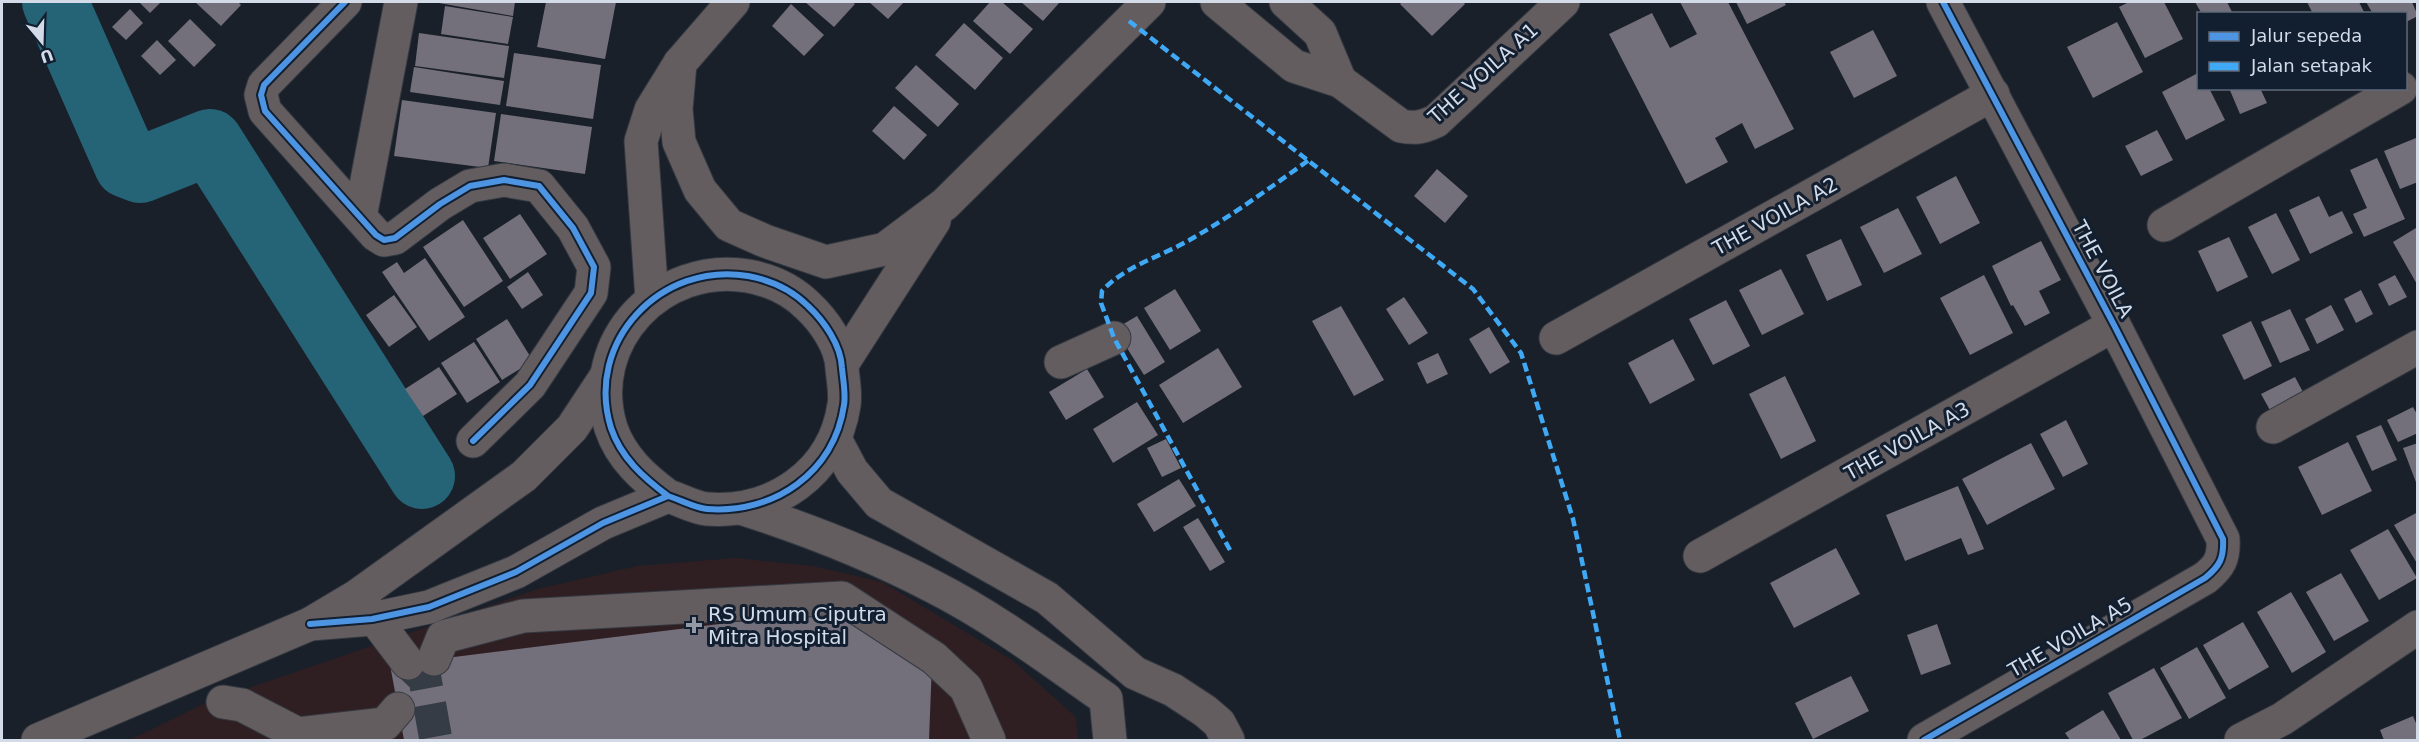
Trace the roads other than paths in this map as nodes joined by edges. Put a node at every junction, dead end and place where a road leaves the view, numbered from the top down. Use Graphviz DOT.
graph roads {
  1 [pos="345,2"];
  2 [pos="401,2"];
  3 [pos="733,2"];
  4 [pos="1149,2"];
  5 [pos="1217,2"];
  6 [pos="1287,2"];
  7 [pos="1563,2"];
  8 [pos="1943,2"];
  9 [pos="680,63"];
  10 [pos="1340,81"];
  11 [pos="2398,90"];
  12 [pos="1993,94"];
  13 [pos="945,204"];
  14 [pos="360,218"];
  15 [pos="2164,225"];
  16 [pos="652,299"];
  17 [pos="2114,325"];
  18 [pos="1114,338"];
  19 [pos="1556,338"];
  20 [pos="2418,347"];
  21 [pos="1061,362"];
  22 [pos="842,364"];
  23 [pos="605,378"];
  24 [pos="2273,428"];
  25 [pos="835,439"];
  26 [pos="473,441"];
  27 [pos="668,496"];
  28 [pos="744,509"];
  29 [pos="2224,555"];
  30 [pos="1700,556"];
  31 [pos="365,607"];
  32 [pos="2418,627"];
  33 [pos="206,668"];
  34 [pos="223,702"];
  35 [pos="391,724"];
  36 [pos="257,738"];
  37 [pos="38,741"];
  38 [pos="989,741"];
  39 [pos="1110,741"];
  40 [pos="1228,741"];
  41 [pos="1924,741"];
  42 [pos="2241,741"];
  1 -- 14 [label="street"];
  2 -- 14 [label="street"];
  3 -- 9 [label="street"];
  4 -- 13 [label="street"];
  5 -- 10 [label="street"];
  6 -- 10 [label="street"];
  7 -- 10 [label="street, THE VOILA A1"];
  8 -- 12 [label="street, THE VOILA"];
  9 -- 13 [label="street"];
  9 -- 16 [label="street"];
  11 -- 15 [label="street"];
  12 -- 17 [label="street, THE VOILA"];
  12 -- 19 [label="street, THE VOILA A2"];
  13 -- 22 [label="street"];
  14 -- 26 [label="street"];
  16 -- 22 [label="street"];
  16 -- 23 [label="street"];
  17 -- 29 [label="street, THE VOILA"];
  17 -- 30 [label="street, THE VOILA A3"];
  18 -- 21 [label="street"];
  20 -- 24 [label="street"];
  22 -- 25 [label="street"];
  23 -- 27 [label="street"];
  23 -- 31 [label="street"];
  25 -- 28 [label="street"];
  25 -- 40 [label="street"];
  27 -- 28 [label="street"];
  27 -- 31 [label="street"];
  28 -- 39 [label="street"];
  29 -- 41 [label="street, THE VOILA A5"];
  31 -- 33 [label="street"];
  31 -- 38 [label="street"];
  32 -- 42 [label="street"];
  33 -- 34 [label="street"];
  33 -- 37 [label="street"];
  34 -- 35 [label="street"];
  34 -- 36 [label="street"];
}
